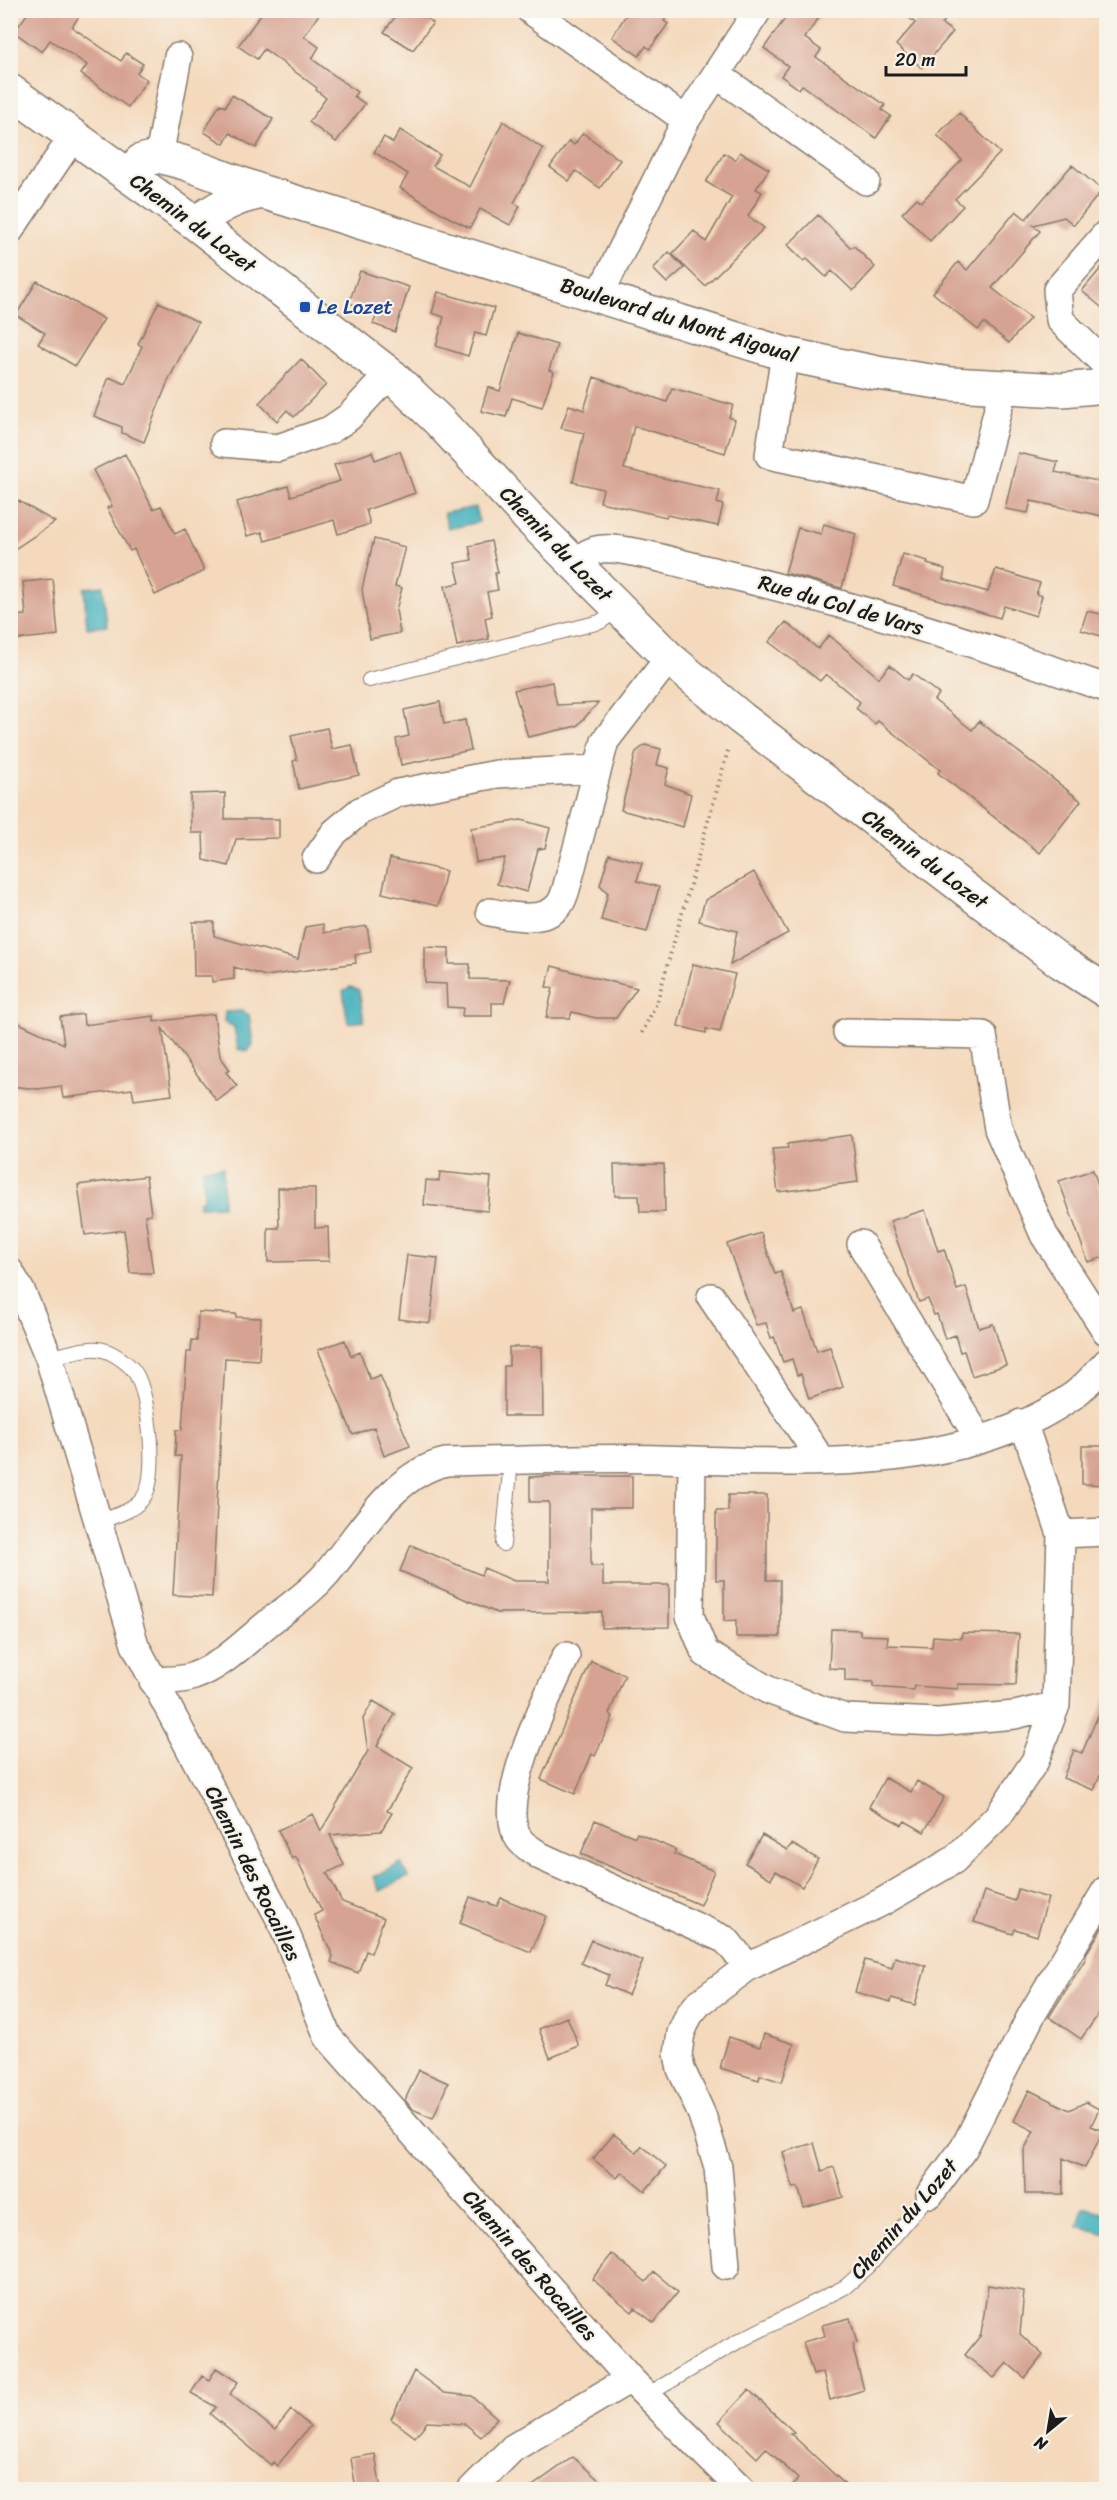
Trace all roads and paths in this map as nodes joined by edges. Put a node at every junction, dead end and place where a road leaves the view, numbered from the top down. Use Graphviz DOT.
graph roads {
  1 [pos="530,10"];
  2 [pos="758,10"];
  3 [pos="178,57"];
  4 [pos="717,75"];
  5 [pos="10,91"];
  6 [pos="686,120"];
  7 [pos="74,135"];
  8 [pos="159,156"];
  9 [pos="130,175"];
  10 [pos="866,181"];
  11 [pos="263,192"];
  12 [pos="16,220"];
  13 [pos="195,222"];
  14 [pos="1107,234"];
  15 [pos="599,296"];
  16 [pos="785,354"];
  17 [pos="1107,365"];
  18 [pos="392,376"];
  19 [pos="1004,386"];
  20 [pos="1107,386"];
  21 [pos="224,443"];
  22 [pos="574,564"];
  23 [pos="619,609"];
  24 [pos="669,658"];
  25 [pos="369,680"];
  26 [pos="1107,688"];
  27 [pos="741,718"];
  28 [pos="597,768"];
  29 [pos="315,859"];
  30 [pos="490,912"];
  31 [pos="1107,991"];
  32 [pos="642,1032"];
  33 [pos="847,1032"];
  34 [pos="861,1244"];
  35 [pos="10,1272"];
  36 [pos="711,1297"];
  37 [pos="1107,1331"];
  38 [pos="48,1358"];
  39 [pos="1107,1363"];
  40 [pos="1021,1423"];
  41 [pos="979,1439"];
  42 [pos="511,1461"];
  43 [pos="692,1461"];
  44 [pos="822,1461"];
  45 [pos="98,1522"];
  46 [pos="1107,1532"];
  47 [pos="1061,1534"];
  48 [pos="503,1544"];
  49 [pos="566,1656"];
  50 [pos="153,1681"];
  51 [pos="1056,1705"];
  52 [pos="1107,1890"];
  53 [pos="748,1967"];
  54 [pos="930,2194"];
  55 [pos="726,2266"];
  56 [pos="638,2387"];
  57 [pos="471,2490"];
  58 [pos="742,2490"];
  1 -- 6 [label="street"];
  2 -- 4 [label="street"];
  3 -- 8 [label="street"];
  4 -- 6 [label="street"];
  4 -- 10 [label="street"];
  5 -- 7 [label="street, Chemin du Lozet"];
  6 -- 15 [label="street"];
  7 -- 9 [label="street, Chemin du Lozet"];
  7 -- 12 [label="street"];
  8 -- 9 [label="street"];
  8 -- 11 [label="street, Boulevard du Mont Aigoual"];
  9 -- 13 [label="street, Chemin du Lozet"];
  11 -- 13 [label="street"];
  11 -- 15 [label="street, Boulevard du Mont Aigoual"];
  13 -- 18 [label="street, Chemin du Lozet"];
  14 -- 17 [label="street"];
  15 -- 16 [label="street, Boulevard du Mont Aigoual"];
  16 -- 19 [label="street, Boulevard du Mont Aigoual"];
  16 -- 19 [label="street"];
  18 -- 21 [label="street"];
  18 -- 22 [label="street, Chemin du Lozet"];
  19 -- 20 [label="street, Boulevard du Mont Aigoual"];
  22 -- 23 [label="street, Chemin du Lozet"];
  22 -- 26 [label="street, Rue du Col de Vars"];
  23 -- 24 [label="street, Chemin du Lozet"];
  23 -- 25 [label="lane"];
  24 -- 27 [label="street, Chemin du Lozet"];
  24 -- 28 [label="street"];
  27 -- 31 [label="street, Chemin du Lozet"];
  27 -- 32 [label="path"];
  28 -- 29 [label="street"];
  28 -- 30 [label="street"];
  33 -- 37 [label="street"];
  34 -- 41 [label="street"];
  35 -- 38 [label="street, Chemin des Rocailles"];
  36 -- 44 [label="street"];
  38 -- 45 [label="street, Chemin des Rocailles"];
  38 -- 45 [label="lane"];
  39 -- 40 [label="street"];
  40 -- 41 [label="street"];
  40 -- 47 [label="street"];
  41 -- 44 [label="street"];
  42 -- 43 [label="street"];
  42 -- 48 [label="lane"];
  42 -- 50 [label="street"];
  43 -- 44 [label="street"];
  43 -- 51 [label="street"];
  45 -- 50 [label="street, Chemin des Rocailles"];
  46 -- 47 [label="street"];
  47 -- 51 [label="street"];
  49 -- 53 [label="street"];
  50 -- 56 [label="street, Chemin des Rocailles"];
  51 -- 53 [label="street"];
  52 -- 54 [label="street, Chemin du Lozet"];
  53 -- 55 [label="street"];
  54 -- 56 [label="lane, Chemin du Lozet"];
  56 -- 57 [label="street"];
  56 -- 58 [label="street, Chemin des Rocailles"];
}
